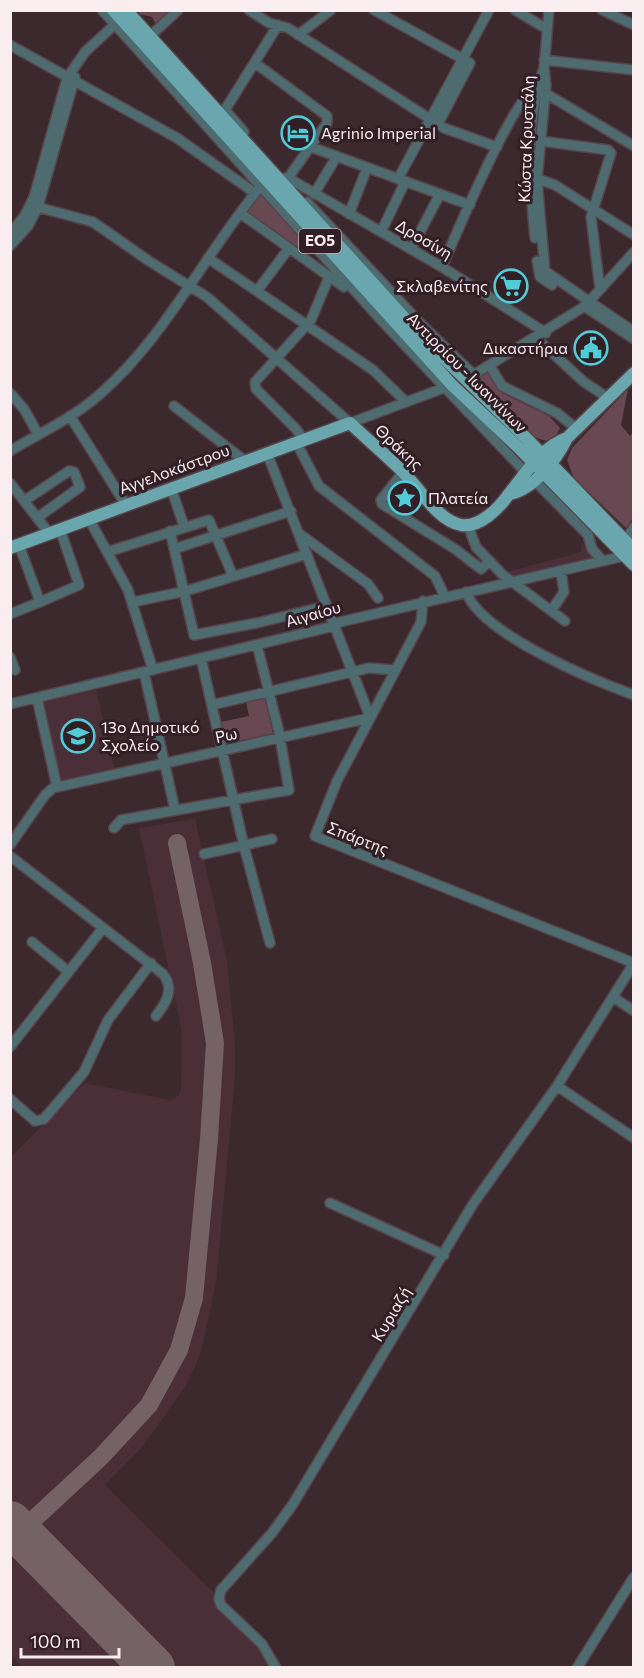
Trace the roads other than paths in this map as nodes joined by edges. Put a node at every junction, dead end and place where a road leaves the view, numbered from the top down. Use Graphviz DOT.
graph roads {
  1 [pos="102,10"];
  2 [pos="113,10"];
  3 [pos="126,10"];
  4 [pos="178,10"];
  5 [pos="249,10"];
  6 [pos="331,10"];
  7 [pos="374,10"];
  8 [pos="489,10"];
  9 [pos="515,10"];
  10 [pos="549,10"];
  11 [pos="602,10"];
  12 [pos="322,14"];
  13 [pos="633,25"];
  14 [pos="278,26"];
  15 [pos="111,28"];
  16 [pos="547,29"];
  17 [pos="298,35"];
  18 [pos="146,40"];
  19 [pos="10,45"];
  20 [pos="466,60"];
  21 [pos="255,63"];
  22 [pos="544,64"];
  23 [pos="633,70"];
  24 [pos="71,80"];
  25 [pos="537,85"];
  26 [pos="545,93"];
  27 [pos="224,113"];
  28 [pos="434,121"];
  29 [pos="541,141"];
  30 [pos="633,146"];
  31 [pos="311,147"];
  32 [pos="497,147"];
  33 [pos="337,156"];
  34 [pos="367,168"];
  35 [pos="273,169"];
  36 [pos="286,178"];
  37 [pos="534,178"];
  38 [pos="402,181"];
  39 [pos="258,189"];
  40 [pos="314,194"];
  41 [pos="440,194"];
  42 [pos="331,204"];
  43 [pos="34,206"];
  44 [pos="470,206"];
  45 [pos="593,208"];
  46 [pos="240,213"];
  47 [pos="349,214"];
  48 [pos="321,217"];
  49 [pos="381,232"];
  50 [pos="10,234"];
  51 [pos="633,236"];
  52 [pos="10,246"];
  53 [pos="289,248"];
  54 [pos="411,249"];
  55 [pos="633,252"];
  56 [pos="208,258"];
  57 [pos="442,267"];
  58 [pos="329,277"];
  59 [pos="351,281"];
  60 [pos="190,286"];
  61 [pos="600,289"];
  62 [pos="257,291"];
  63 [pos="587,304"];
  64 [pos="307,325"];
  65 [pos="420,329"];
  66 [pos="633,332"];
  67 [pos="546,333"];
  68 [pos="536,338"];
  69 [pos="633,339"];
  70 [pos="278,357"];
  71 [pos="490,366"];
  72 [pos="633,373"];
  73 [pos="469,377"];
  74 [pos="448,386"];
  75 [pos="10,393"];
  76 [pos="608,398"];
  77 [pos="405,400"];
  78 [pos="174,406"];
  79 [pos="70,416"];
  80 [pos="350,423"];
  81 [pos="572,433"];
  82 [pos="38,434"];
  83 [pos="299,441"];
  84 [pos="10,451"];
  85 [pos="267,453"];
  86 [pos="244,461"];
  87 [pos="538,468"];
  88 [pos="403,472"];
  89 [pos="10,483"];
  90 [pos="171,488"];
  91 [pos="24,501"];
  92 [pos="126,505"];
  93 [pos="291,511"];
  94 [pos="37,518"];
  95 [pos="89,519"];
  96 [pos="468,525"];
  97 [pos="184,526"];
  98 [pos="633,527"];
  99 [pos="55,531"];
  100 [pos="170,531"];
  101 [pos="300,535"];
  102 [pos="216,536"];
  103 [pos="15,546"];
  104 [pos="174,549"];
  105 [pos="629,549"];
  106 [pos="107,552"];
  107 [pos="308,554"];
  108 [pos="490,561"];
  109 [pos="603,561"];
  110 [pos="561,571"];
  111 [pos="233,576"];
  112 [pos="513,583"];
  113 [pos="186,591"];
  114 [pos="466,592"];
  115 [pos="445,597"];
  116 [pos="378,598"];
  117 [pos="423,601"];
  118 [pos="40,602"];
  119 [pos="133,602"];
  120 [pos="326,606"];
  121 [pos="551,611"];
  122 [pos="10,614"];
  123 [pos="565,621"];
  124 [pos="334,626"];
  125 [pos="257,645"];
  126 [pos="10,657"];
  127 [pos="201,658"];
  128 [pos="15,670"];
  129 [pos="395,670"];
  130 [pos="148,671"];
  131 [pos="354,672"];
  132 [pos="269,692"];
  133 [pos="633,695"];
  134 [pos="37,698"];
  135 [pos="10,704"];
  136 [pos="212,705"];
  137 [pos="370,718"];
  138 [pos="280,739"];
  139 [pos="221,751"];
  140 [pos="165,763"];
  141 [pos="57,787"];
  142 [pos="233,800"];
  143 [pos="175,810"];
  144 [pos="114,828"];
  145 [pos="272,839"];
  146 [pos="10,845"];
  147 [pos="244,846"];
  148 [pos="204,854"];
  149 [pos="10,856"];
  150 [pos="103,928"];
  151 [pos="32,942"];
  152 [pos="270,943"];
  153 [pos="151,963"];
  154 [pos="633,963"];
  155 [pos="69,972"];
  156 [pos="613,997"];
  157 [pos="633,1011"];
  158 [pos="156,1016"];
  159 [pos="10,1047"];
  160 [pos="557,1086"];
  161 [pos="10,1100"];
  162 [pos="633,1138"];
  163 [pos="330,1203"];
  164 [pos="444,1255"];
  165 [pos="633,1577"];
  166 [pos="276,1668"];
  167 [pos="577,1668"];
  1 -- 39 [label="street"];
  2 -- 18 [label="main road, Αντιρρίου - Ιωαννίνων / ΕΟ5"];
  3 -- 18 [label="main road, Αντιρρίου - Ιωαννίνων / ΕΟ5"];
  4 -- 18 [label="street"];
  5 -- 14 [label="street"];
  6 -- 12 [label="street"];
  7 -- 20 [label="street"];
  8 -- 20 [label="street"];
  9 -- 16 [label="street"];
  10 -- 16 [label="street"];
  11 -- 13 [label="street"];
  12 -- 17 [label="street"];
  14 -- 17 [label="street"];
  14 -- 21 [label="street"];
  15 -- 24 [label="street"];
  16 -- 22 [label="street"];
  17 -- 28 [label="street"];
  18 -- 27 [label="main road, Αντιρρίου - Ιωαννίνων / ΕΟ5"];
  18 -- 59 [label="main road, Αντιρρίου - Ιωαννίνων / ΕΟ5"];
  19 -- 24 [label="street"];
  20 -- 28 [label="street"];
  21 -- 27 [label="street"];
  21 -- 31 [label="street"];
  22 -- 23 [label="street"];
  22 -- 25 [label="street, Κώστα Κρυστάλη"];
  22 -- 26 [label="street, Κώστα Κρυστάλη"];
  24 -- 39 [label="street"];
  24 -- 43 [label="street"];
  25 -- 32 [label="street"];
  25 -- 37 [label="street, Κώστα Κρυστάλη"];
  26 -- 29 [label="street, Κώστα Κρυστάλη"];
  26 -- 30 [label="street"];
  27 -- 35 [label="main road, Αντιρρίου - Ιωαννίνων / ΕΟ5"];
  28 -- 32 [label="street"];
  28 -- 38 [label="street"];
  29 -- 37 [label="street, Κώστα Κρυστάλη"];
  29 -- 45 [label="street"];
  31 -- 33 [label="street"];
  31 -- 36 [label="street"];
  32 -- 44 [label="street"];
  33 -- 34 [label="street"];
  33 -- 40 [label="street"];
  34 -- 38 [label="street"];
  34 -- 47 [label="street"];
  35 -- 36 [label="street"];
  35 -- 65 [label="main road, Αντιρρίου - Ιωαννίνων / ΕΟ5"];
  36 -- 40 [label="street, Δροσίνη"];
  36 -- 48 [label="street"];
  37 -- 45 [label="street"];
  37 -- 63 [label="street, Κώστα Κρυστάλη"];
  38 -- 41 [label="street"];
  38 -- 49 [label="street"];
  39 -- 46 [label="street"];
  39 -- 59 [label="street"];
  40 -- 42 [label="street, Δροσίνη"];
  41 -- 44 [label="street"];
  41 -- 54 [label="street"];
  42 -- 47 [label="street, Δροσίνη"];
  42 -- 48 [label="street"];
  43 -- 50 [label="street"];
  43 -- 52 [label="street"];
  43 -- 60 [label="street"];
  44 -- 57 [label="street"];
  45 -- 51 [label="street"];
  45 -- 61 [label="street"];
  46 -- 53 [label="street"];
  46 -- 56 [label="street"];
  47 -- 49 [label="street, Δροσίνη"];
  48 -- 65 [label="street"];
  49 -- 54 [label="street, Δροσίνη"];
  53 -- 58 [label="street"];
  53 -- 62 [label="street"];
  54 -- 57 [label="street, Δροσίνη"];
  55 -- 61 [label="street"];
  56 -- 60 [label="street"];
  56 -- 62 [label="street"];
  57 -- 67 [label="street, Δροσίνη"];
  58 -- 59 [label="street"];
  58 -- 64 [label="street"];
  59 -- 74 [label="main road, Αντιρρίου - Ιωαννίνων / ΕΟ5"];
  60 -- 70 [label="street"];
  60 -- 79 [label="street"];
  61 -- 63 [label="street"];
  62 -- 64 [label="street"];
  63 -- 66 [label="street"];
  63 -- 67 [label="street"];
  63 -- 69 [label="street"];
  64 -- 70 [label="street"];
  64 -- 77 [label="street"];
  65 -- 73 [label="main road, Αντιρρίου - Ιωαννίνων / ΕΟ5"];
  67 -- 68 [label="street"];
  68 -- 71 [label="street"];
  68 -- 76 [label="street"];
  70 -- 80 [label="street"];
  70 -- 83 [label="street"];
  71 -- 73 [label="street"];
  71 -- 81 [label="street"];
  72 -- 76 [label="main road"];
  73 -- 87 [label="main road, Αντιρρίου - Ιωαννίνων / ΕΟ5"];
  74 -- 77 [label="street"];
  74 -- 87 [label="main road, Αντιρρίου - Ιωαννίνων / ΕΟ5"];
  75 -- 82 [label="street"];
  76 -- 81 [label="main road"];
  77 -- 80 [label="street"];
  78 -- 86 [label="street"];
  79 -- 82 [label="street"];
  79 -- 92 [label="street"];
  80 -- 83 [label="main road, Αγγελοκάστρου"];
  80 -- 88 [label="main road, Θράκης"];
  81 -- 87 [label="main road"];
  82 -- 84 [label="street"];
  83 -- 85 [label="main road, Αγγελοκάστρου"];
  83 -- 115 [label="street"];
  85 -- 86 [label="main road, Αγγελοκάστρου"];
  85 -- 93 [label="street"];
  86 -- 90 [label="main road, Αγγελοκάστρου"];
  87 -- 96 [label="main road"];
  87 -- 105 [label="main road, Αντιρρίου - Ιωαννίνων / ΕΟ5"];
  87 -- 109 [label="street"];
  88 -- 96 [label="main road, Θράκης"];
  88 -- 108 [label="street"];
  89 -- 91 [label="street"];
  90 -- 92 [label="main road, Αγγελοκάστρου"];
  90 -- 97 [label="street"];
  91 -- 94 [label="street"];
  91 -- 94 [label="street"];
  92 -- 95 [label="main road, Αγγελοκάστρου"];
  93 -- 101 [label="street"];
  93 -- 102 [label="street"];
  94 -- 99 [label="street"];
  95 -- 99 [label="main road, Αγγελοκάστρου"];
  95 -- 106 [label="street"];
  96 -- 108 [label="street"];
  97 -- 100 [label="street"];
  97 -- 102 [label="street"];
  98 -- 105 [label="street"];
  99 -- 103 [label="main road, Αγγελοκάστρου"];
  99 -- 118 [label="street"];
  100 -- 104 [label="street"];
  100 -- 106 [label="street"];
  101 -- 107 [label="street"];
  101 -- 116 [label="street"];
  102 -- 104 [label="street"];
  102 -- 111 [label="street"];
  103 -- 118 [label="street"];
  104 -- 113 [label="street"];
  105 -- 109 [label="street, Αιγαίου"];
  106 -- 119 [label="street"];
  107 -- 111 [label="street"];
  107 -- 120 [label="street"];
  108 -- 112 [label="street"];
  109 -- 110 [label="street, Αιγαίου"];
  110 -- 112 [label="street, Αιγαίου"];
  110 -- 121 [label="street"];
  111 -- 113 [label="street"];
  112 -- 114 [label="street, Αιγαίου"];
  112 -- 121 [label="street"];
  113 -- 119 [label="street"];
  113 -- 120 [label="street"];
  114 -- 115 [label="street, Αιγαίου"];
  114 -- 133 [label="street"];
  115 -- 117 [label="street, Αιγαίου"];
  117 -- 124 [label="street, Αιγαίου"];
  117 -- 129 [label="street, Σπάρτης"];
  118 -- 122 [label="street"];
  119 -- 130 [label="street"];
  120 -- 124 [label="street"];
  121 -- 123 [label="street"];
  124 -- 125 [label="street, Αιγαίου"];
  124 -- 131 [label="street"];
  125 -- 127 [label="street, Αιγαίου"];
  125 -- 132 [label="street"];
  126 -- 128 [label="street"];
  127 -- 130 [label="street, Αιγαίου"];
  127 -- 136 [label="street"];
  129 -- 131 [label="street"];
  129 -- 137 [label="street, Σπάρτης"];
  130 -- 134 [label="street, Αιγαίου"];
  130 -- 140 [label="street"];
  131 -- 132 [label="street"];
  131 -- 137 [label="street"];
  132 -- 136 [label="street"];
  132 -- 138 [label="street"];
  134 -- 135 [label="street, Αιγαίου"];
  134 -- 141 [label="street"];
  136 -- 139 [label="street"];
  137 -- 138 [label="street, Ρω"];
  137 -- 154 [label="street, Σπάρτης"];
  138 -- 139 [label="street, Ρω"];
  138 -- 142 [label="street"];
  139 -- 140 [label="street, Ρω"];
  139 -- 142 [label="street"];
  140 -- 141 [label="street, Ρω"];
  140 -- 143 [label="street"];
  141 -- 146 [label="street"];
  142 -- 143 [label="street"];
  142 -- 147 [label="street"];
  143 -- 144 [label="street"];
  145 -- 147 [label="street"];
  147 -- 148 [label="street"];
  147 -- 152 [label="street"];
  149 -- 150 [label="street"];
  150 -- 153 [label="street"];
  150 -- 155 [label="street"];
  151 -- 155 [label="street"];
  153 -- 158 [label="street"];
  153 -- 161 [label="street"];
  154 -- 156 [label="street, Κυριαζή"];
  155 -- 159 [label="street"];
  156 -- 157 [label="street"];
  156 -- 160 [label="street, Κυριαζή"];
  160 -- 162 [label="street"];
  160 -- 164 [label="street, Κυριαζή"];
  163 -- 164 [label="street"];
  164 -- 166 [label="street, Κυριαζή"];
  165 -- 167 [label="street"];
}
